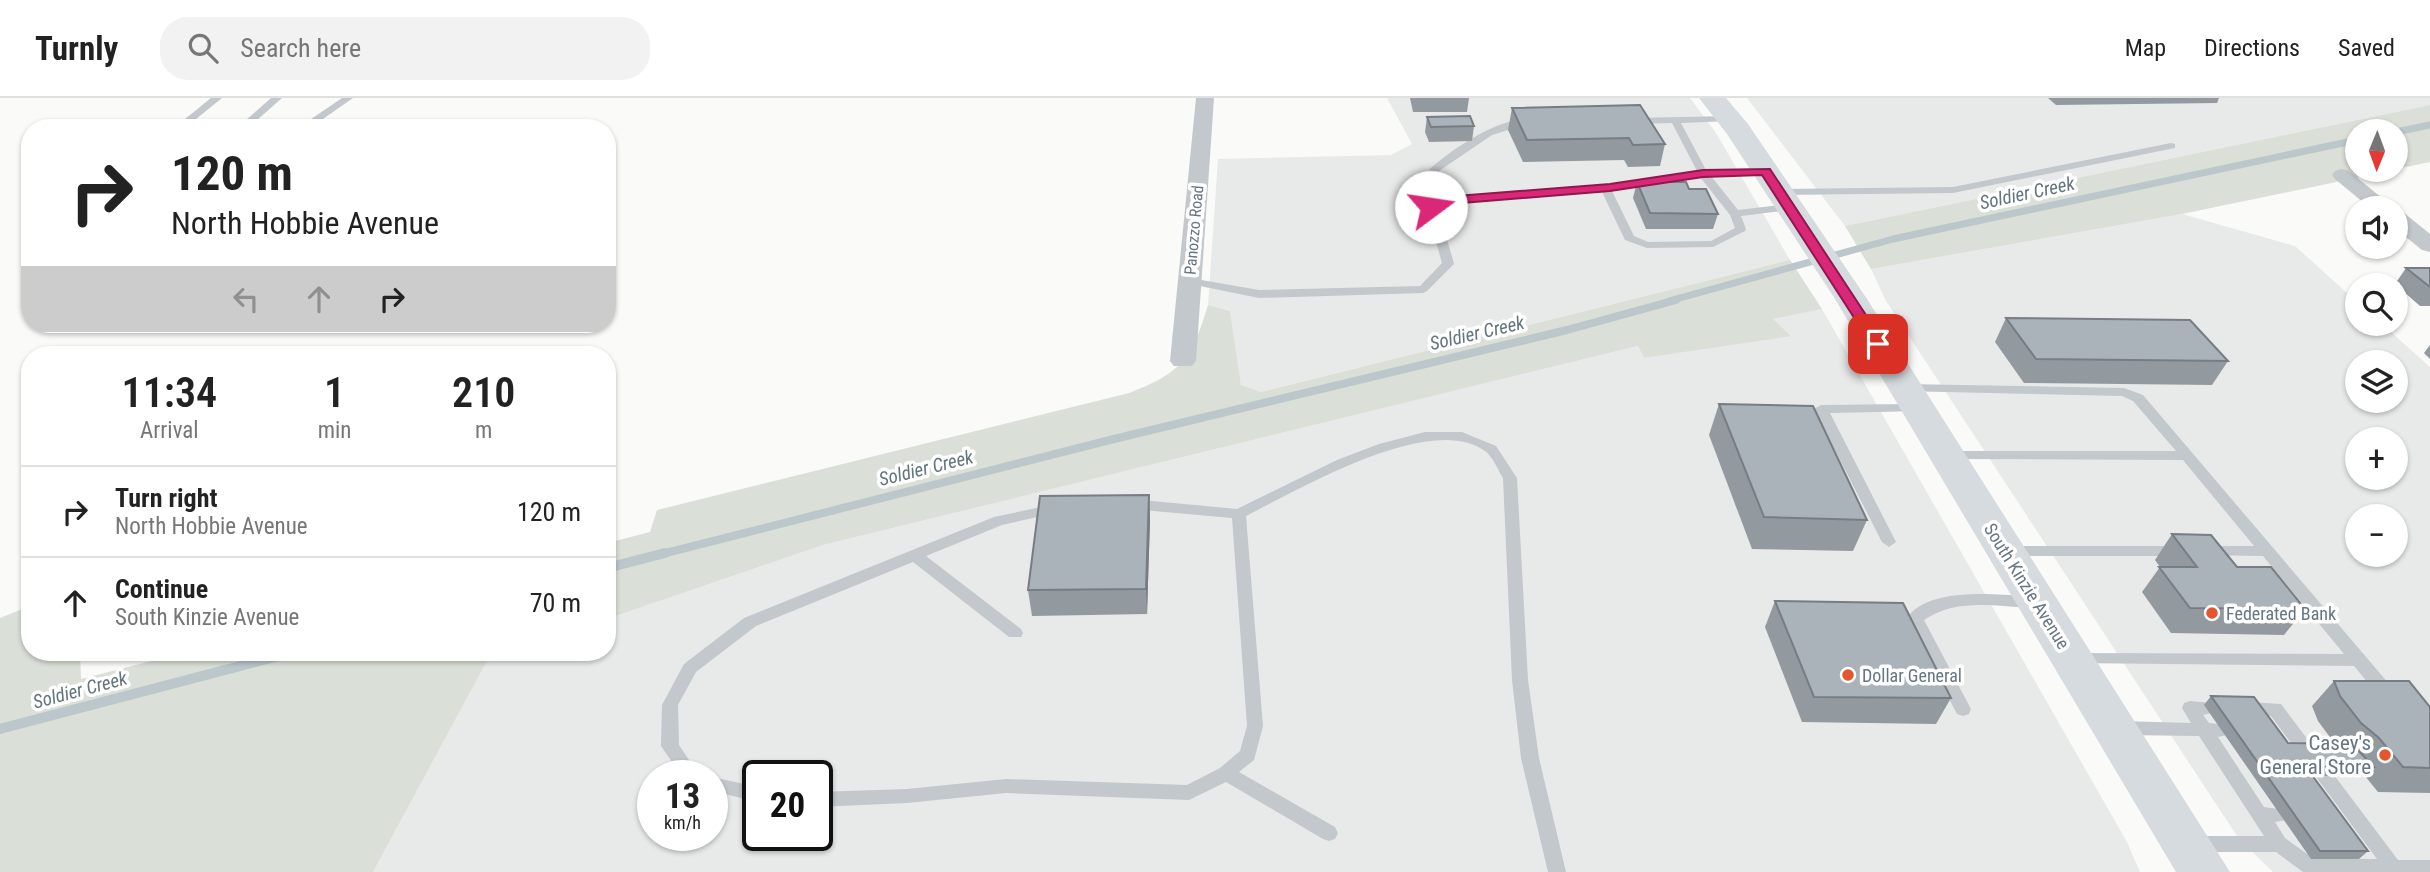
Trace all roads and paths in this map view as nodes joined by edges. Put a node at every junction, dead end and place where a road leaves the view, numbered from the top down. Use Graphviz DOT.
graph roads {
  1 [pos="217,98"];
  2 [pos="277,98"];
  3 [pos="348,98"];
  4 [pos="1205,98"];
  5 [pos="1720,108"];
  6 [pos="190,119"];
  7 [pos="252,119"];
  8 [pos="316,119"];
  9 [pos="1675,120"];
  10 [pos="1623,121"];
  11 [pos="1533,123"];
  12 [pos="2171,146"];
  13 [pos="1703,173"];
  14 [pos="2342,175"];
  15 [pos="1605,188"];
  16 [pos="2368,196"];
  17 [pos="1784,198"];
  18 [pos="1431,201"];
  19 [pos="1735,214"];
  20 [pos="2408,228"];
  21 [pos="2430,245"];
  22 [pos="1190,281"];
  23 [pos="1183,361"];
  24 [pos="1911,398"];
  25 [pos="1947,455"];
  26 [pos="2187,456"];
  27 [pos="1119,504"];
  28 [pos="1078,507"];
  29 [pos="1239,514"];
  30 [pos="1889,542"];
  31 [pos="2006,551"];
  32 [pos="2266,551"];
  33 [pos="914,555"];
  34 [pos="2037,602"];
  35 [pos="1015,633"];
  36 [pos="2073,659"];
  37 [pos="2359,660"];
  38 [pos="2206,708"];
  39 [pos="2399,708"];
  40 [pos="1963,709"];
  41 [pos="2249,709"];
  42 [pos="2115,728"];
  43 [pos="2212,730"];
  44 [pos="2264,730"];
  45 [pos="2291,731"];
  46 [pos="2308,753"];
  47 [pos="680,760"];
  48 [pos="1226,773"];
  49 [pos="2325,776"];
  50 [pos="833,799"];
  51 [pos="2260,814"];
  52 [pos="2280,815"];
  53 [pos="2327,816"];
  54 [pos="2355,816"];
  55 [pos="1329,833"];
  56 [pos="2279,844"];
  57 [pos="2195,858"];
  58 [pos="2393,867"];
  59 [pos="2430,868"];
  60 [pos="1557,872"];
  1 -- 6 [label="lane"];
  2 -- 7 [label="lane"];
  3 -- 8 [label="lane"];
  4 -- 22 [label="street, Panozzo Road"];
  5 -- 9 [label="lane"];
  5 -- 17 [label="main road, South Kinzie Avenue"];
  9 -- 10 [label="lane"];
  9 -- 13 [label="lane"];
  11 -- 18 [label="lane"];
  12 -- 17 [label="lane"];
  13 -- 15 [label="lane"];
  13 -- 17 [label="lane"];
  13 -- 19 [label="lane"];
  14 -- 16 [label="street"];
  15 -- 18 [label="lane"];
  15 -- 19 [label="lane"];
  17 -- 19 [label="lane"];
  17 -- 24 [label="main road, South Kinzie Avenue"];
  18 -- 22 [label="lane"];
  20 -- 21 [label="street"];
  22 -- 23 [label="street, Panozzo Road"];
  24 -- 25 [label="main road, South Kinzie Avenue"];
  24 -- 26 [label="lane"];
  24 -- 30 [label="lane"];
  25 -- 26 [label="lane"];
  25 -- 31 [label="main road, South Kinzie Avenue"];
  26 -- 32 [label="lane"];
  27 -- 29 [label="lane"];
  28 -- 33 [label="lane"];
  29 -- 48 [label="lane"];
  29 -- 60 [label="lane"];
  31 -- 32 [label="lane"];
  31 -- 34 [label="main road, South Kinzie Avenue"];
  32 -- 37 [label="lane"];
  33 -- 35 [label="lane"];
  33 -- 47 [label="lane"];
  34 -- 36 [label="main road, South Kinzie Avenue"];
  34 -- 40 [label="lane"];
  36 -- 37 [label="lane"];
  36 -- 42 [label="main road, South Kinzie Avenue"];
  37 -- 39 [label="lane"];
  38 -- 43 [label="lane"];
  41 -- 45 [label="lane"];
  42 -- 43 [label="lane"];
  42 -- 57 [label="main road, South Kinzie Avenue"];
  43 -- 51 [label="lane"];
  44 -- 45 [label="lane"];
  45 -- 46 [label="lane"];
  48 -- 50 [label="lane"];
  48 -- 55 [label="lane"];
  49 -- 54 [label="lane"];
  51 -- 52 [label="lane"];
  51 -- 56 [label="lane"];
  53 -- 54 [label="lane"];
  54 -- 58 [label="lane"];
  56 -- 57 [label="lane"];
  56 -- 58 [label="lane"];
  58 -- 59 [label="lane"];
}
